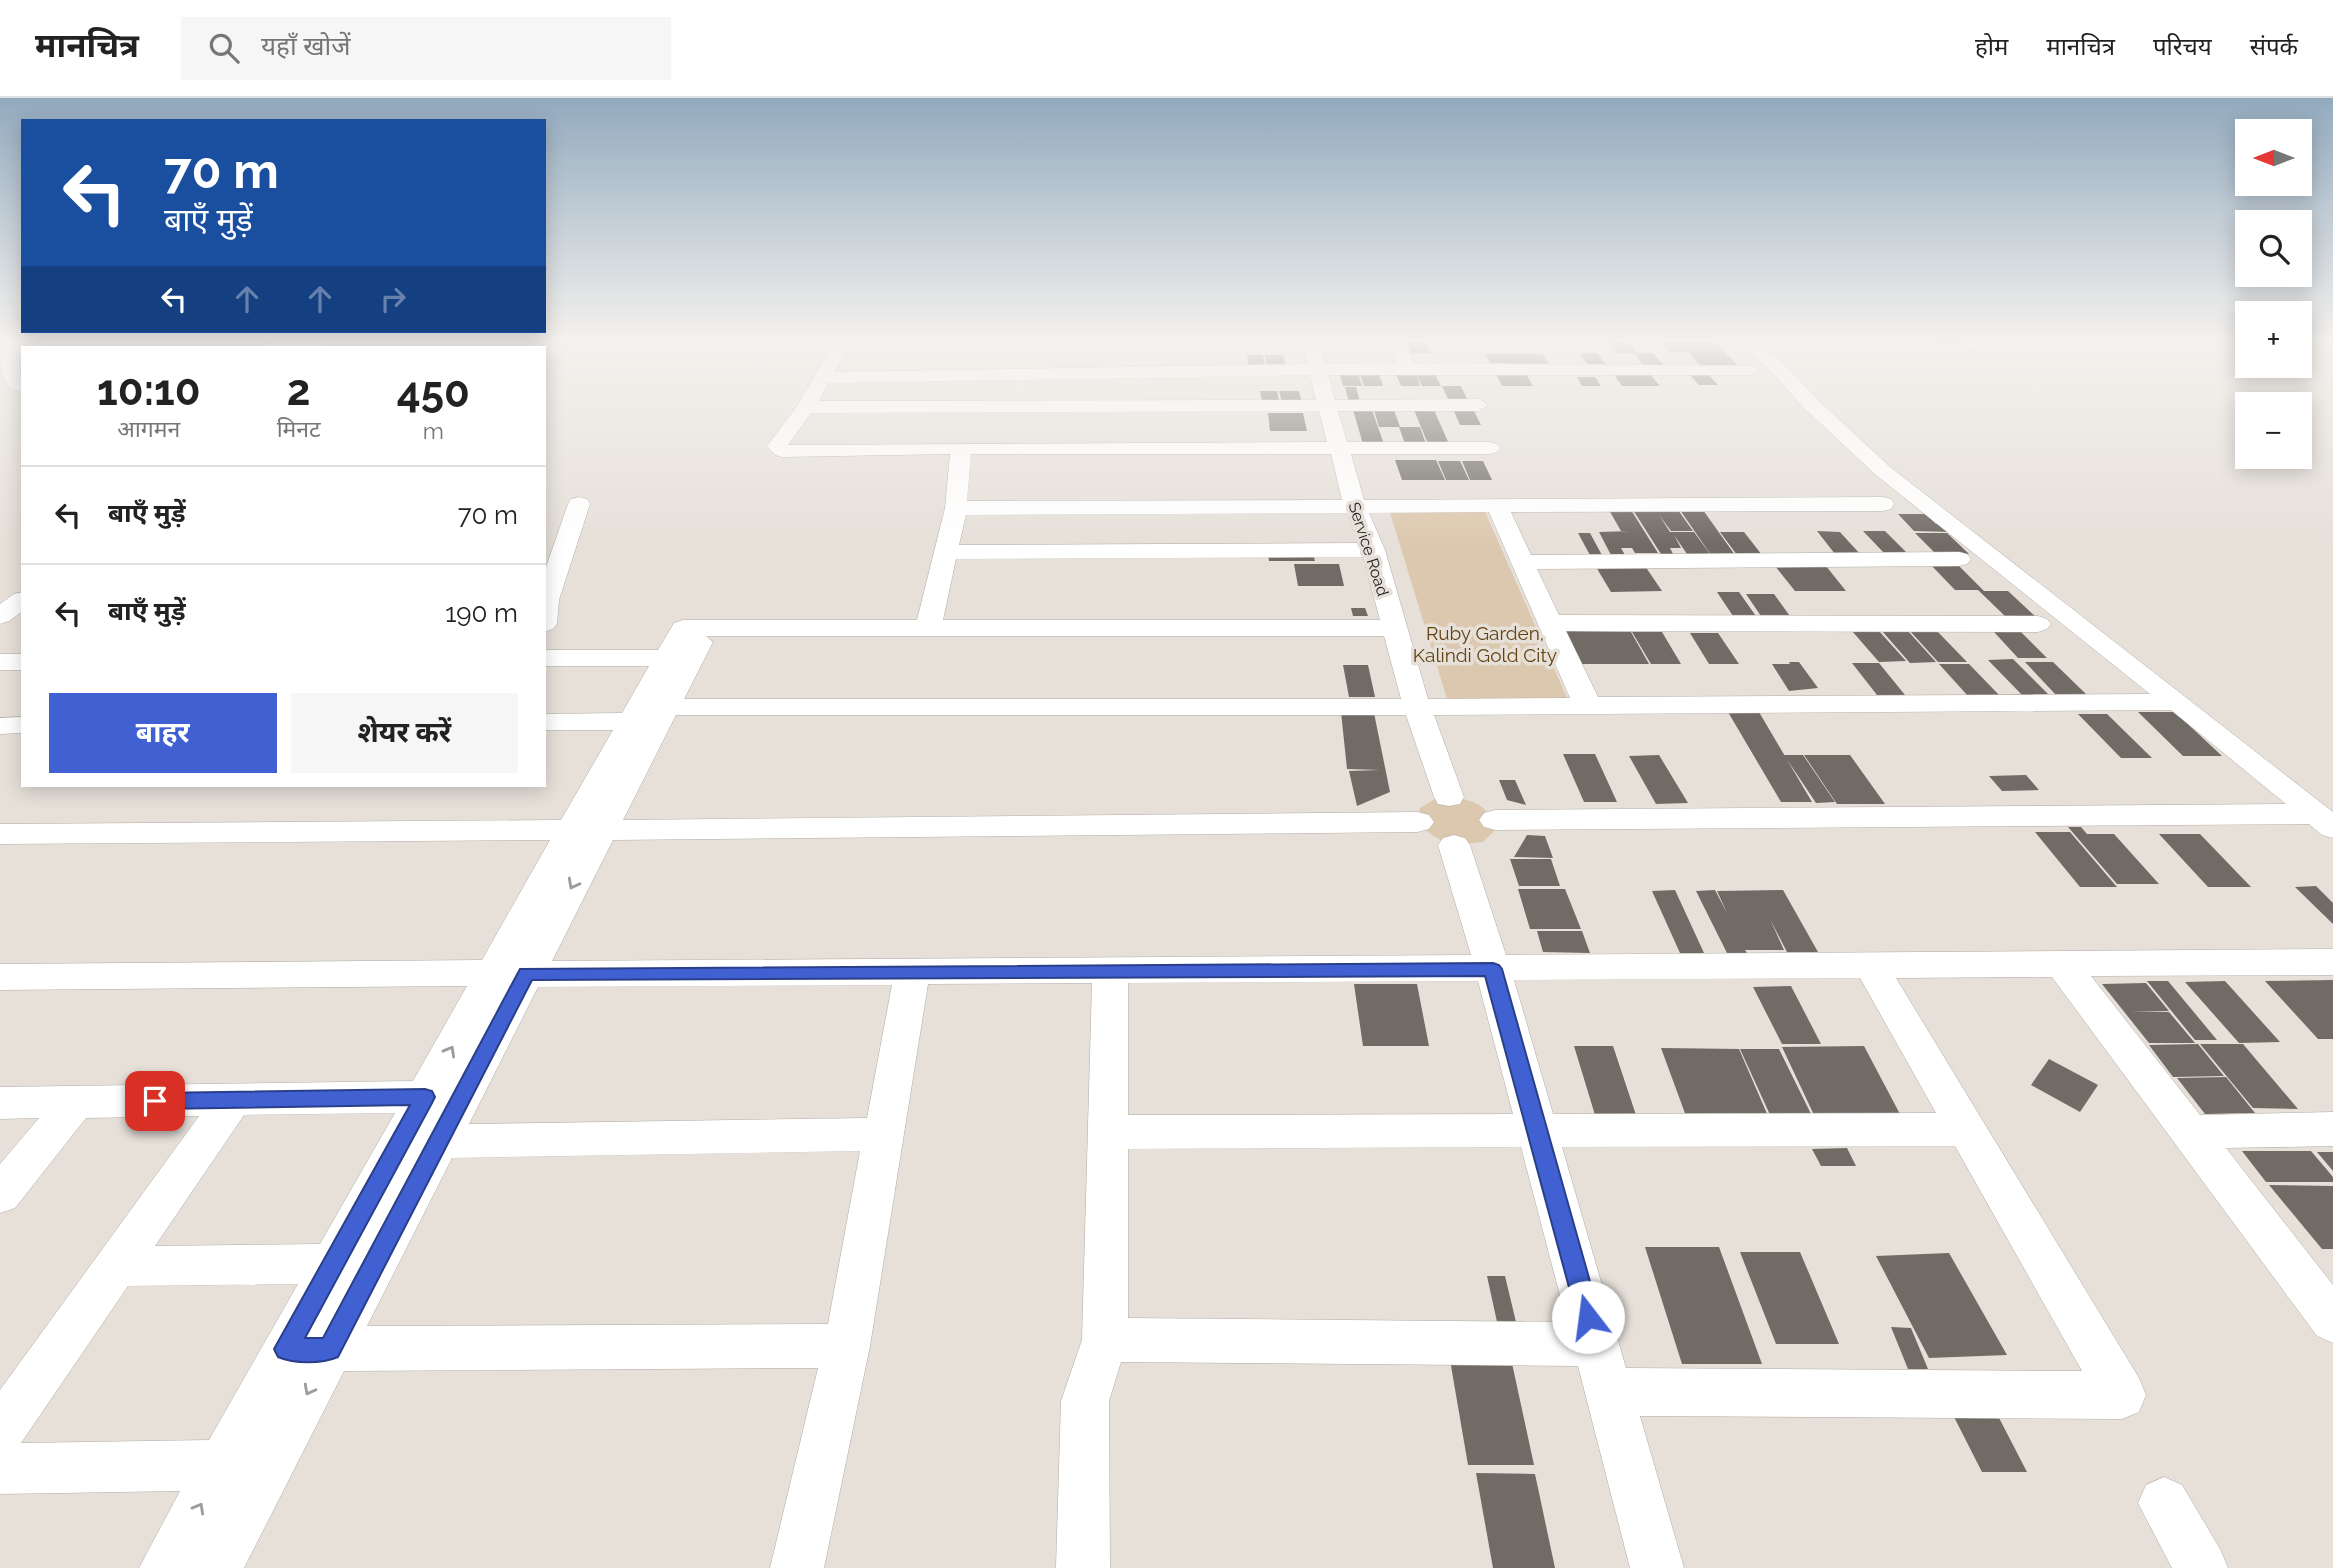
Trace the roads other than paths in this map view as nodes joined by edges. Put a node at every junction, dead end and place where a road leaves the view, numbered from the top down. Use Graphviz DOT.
graph roads {
  1 [pos="806,407"];
  2 [pos="1119,408"];
  3 [pos="1327,408"];
  4 [pos="1347,408"];
  5 [pos="1815,408"];
  6 [pos="961,448"];
  7 [pos="1340,448"];
  8 [pos="1490,448"];
  9 [pos="1883,505"];
  10 [pos="1355,506"];
  11 [pos="1497,506"];
  12 [pos="956,508"];
  13 [pos="569,514"];
  14 [pos="554,548"];
  15 [pos="1373,550"];
  16 [pos="946,552"];
  17 [pos="1959,559"];
  18 [pos="1522,562"];
  19 [pos="546,601"];
  20 [pos="1550,623"];
  21 [pos="2038,624"];
  22 [pos="707,628"];
  23 [pos="1393,628"];
  24 [pos="928,629"];
  25 [pos="546,659"];
  26 [pos="666,659"];
  27 [pos="0,662"];
  28 [pos="21,662"];
  29 [pos="2178,702"];
  30 [pos="1588,706"];
  31 [pos="1417,707"];
  32 [pos="648,714"];
  33 [pos="546,722"];
  34 [pos="21,725"];
  35 [pos="0,726"];
  36 [pos="1449,797"];
  37 [pos="1495,820"];
  38 [pos="2324,821"];
  39 [pos="1418,822"];
  40 [pos="586,830"];
  41 [pos="0,834"];
  42 [pos="1454,845"];
  43 [pos="2333,962"];
  44 [pos="2062,964"];
  45 [pos="1871,966"];
  46 [pos="1493,969"];
  47 [pos="1110,971"];
  48 [pos="912,972"];
  49 [pos="510,973"];
  50 [pos="0,977"];
  51 [pos="425,1097"];
  52 [pos="233,1100"];
  53 [pos="76,1102"];
  54 [pos="0,1103"];
  55 [pos="1967,1129"];
  56 [pos="2333,1129"];
  57 [pos="1537,1130"];
  58 [pos="1108,1132"];
  59 [pos="2189,1132"];
  60 [pos="884,1134"];
  61 [pos="439,1140"];
  62 [pos="0,1195"];
  63 [pos="333,1265"];
  64 [pos="117,1266"];
  65 [pos="2333,1321"];
  66 [pos="1104,1340"];
  67 [pos="1595,1344"];
  68 [pos="847,1346"];
  69 [pos="308,1349"];
  70 [pos="1609,1392"];
  71 [pos="0,1431"];
  72 [pos="223,1465"];
  73 [pos="0,1469"];
  74 [pos="2164,1503"];
  75 [pos="166,1568"];
  76 [pos="216,1568"];
  77 [pos="797,1568"];
  78 [pos="1083,1568"];
  79 [pos="1657,1568"];
  80 [pos="2201,1568"];
  1 -- 6 [label="street"];
  2 -- 3 [label="street"];
  3 -- 4 [label="street"];
  3 -- 7 [label="street, Service Road"];
  5 -- 29 [label="street"];
  6 -- 7 [label="street"];
  6 -- 12 [label="street"];
  7 -- 8 [label="street"];
  7 -- 10 [label="street, Service Road"];
  9 -- 11 [label="street"];
  10 -- 11 [label="street"];
  10 -- 12 [label="street"];
  10 -- 15 [label="street, Service Road"];
  11 -- 18 [label="street"];
  12 -- 16 [label="street"];
  13 -- 14 [label="street"];
  14 -- 19 [label="street"];
  15 -- 16 [label="street"];
  15 -- 23 [label="street, Service Road"];
  16 -- 24 [label="street"];
  17 -- 18 [label="street"];
  18 -- 20 [label="street"];
  20 -- 21 [label="street"];
  20 -- 30 [label="street"];
  22 -- 24 [label="street"];
  22 -- 26 [label="street"];
  22 -- 32 [label="street"];
  23 -- 24 [label="street"];
  23 -- 31 [label="street, Service Road"];
  25 -- 26 [label="street"];
  26 -- 32 [label="street"];
  27 -- 28 [label="street"];
  29 -- 30 [label="street"];
  29 -- 38 [label="street"];
  30 -- 31 [label="street"];
  31 -- 32 [label="street"];
  31 -- 36 [label="street, Service Road"];
  32 -- 33 [label="street"];
  32 -- 40 [label="street"];
  34 -- 35 [label="street"];
  36 -- 37 [label="street"];
  36 -- 39 [label="street"];
  37 -- 38 [label="street"];
  37 -- 42 [label="street"];
  39 -- 40 [label="street"];
  39 -- 42 [label="street"];
  40 -- 41 [label="street"];
  40 -- 49 [label="street"];
  42 -- 46 [label="street"];
  43 -- 44 [label="street"];
  44 -- 45 [label="street"];
  44 -- 59 [label="street"];
  45 -- 46 [label="street"];
  45 -- 55 [label="street"];
  46 -- 47 [label="street"];
  46 -- 57 [label="street"];
  47 -- 48 [label="street"];
  47 -- 58 [label="street"];
  48 -- 49 [label="street"];
  48 -- 60 [label="street"];
  49 -- 50 [label="street"];
  51 -- 49 [label="street, one-way"];
  49 -- 61 [label="street"];
  51 -- 52 [label="street"];
  51 -- 63 [label="street"];
  52 -- 53 [label="street"];
  52 -- 64 [label="street"];
  53 -- 54 [label="street"];
  53 -- 62 [label="street"];
  55 -- 57 [label="street"];
  55 -- 70 [label="street"];
  56 -- 59 [label="street"];
  57 -- 58 [label="street"];
  57 -- 67 [label="street"];
  58 -- 66 [label="street"];
  59 -- 65 [label="street"];
  60 -- 61 [label="street"];
  60 -- 68 [label="street"];
  61 -- 69 [label="street"];
  63 -- 64 [label="street"];
  63 -- 69 [label="street"];
  64 -- 71 [label="street"];
  66 -- 67 [label="street"];
  66 -- 78 [label="street"];
  67 -- 70 [label="street"];
  68 -- 69 [label="street"];
  68 -- 77 [label="street"];
  69 -- 72 [label="street"];
  69 -- 76 [label="street, one-way"];
  70 -- 79 [label="street"];
  72 -- 73 [label="street"];
  75 -- 72 [label="street, one-way"];
  74 -- 80 [label="street"];
}
